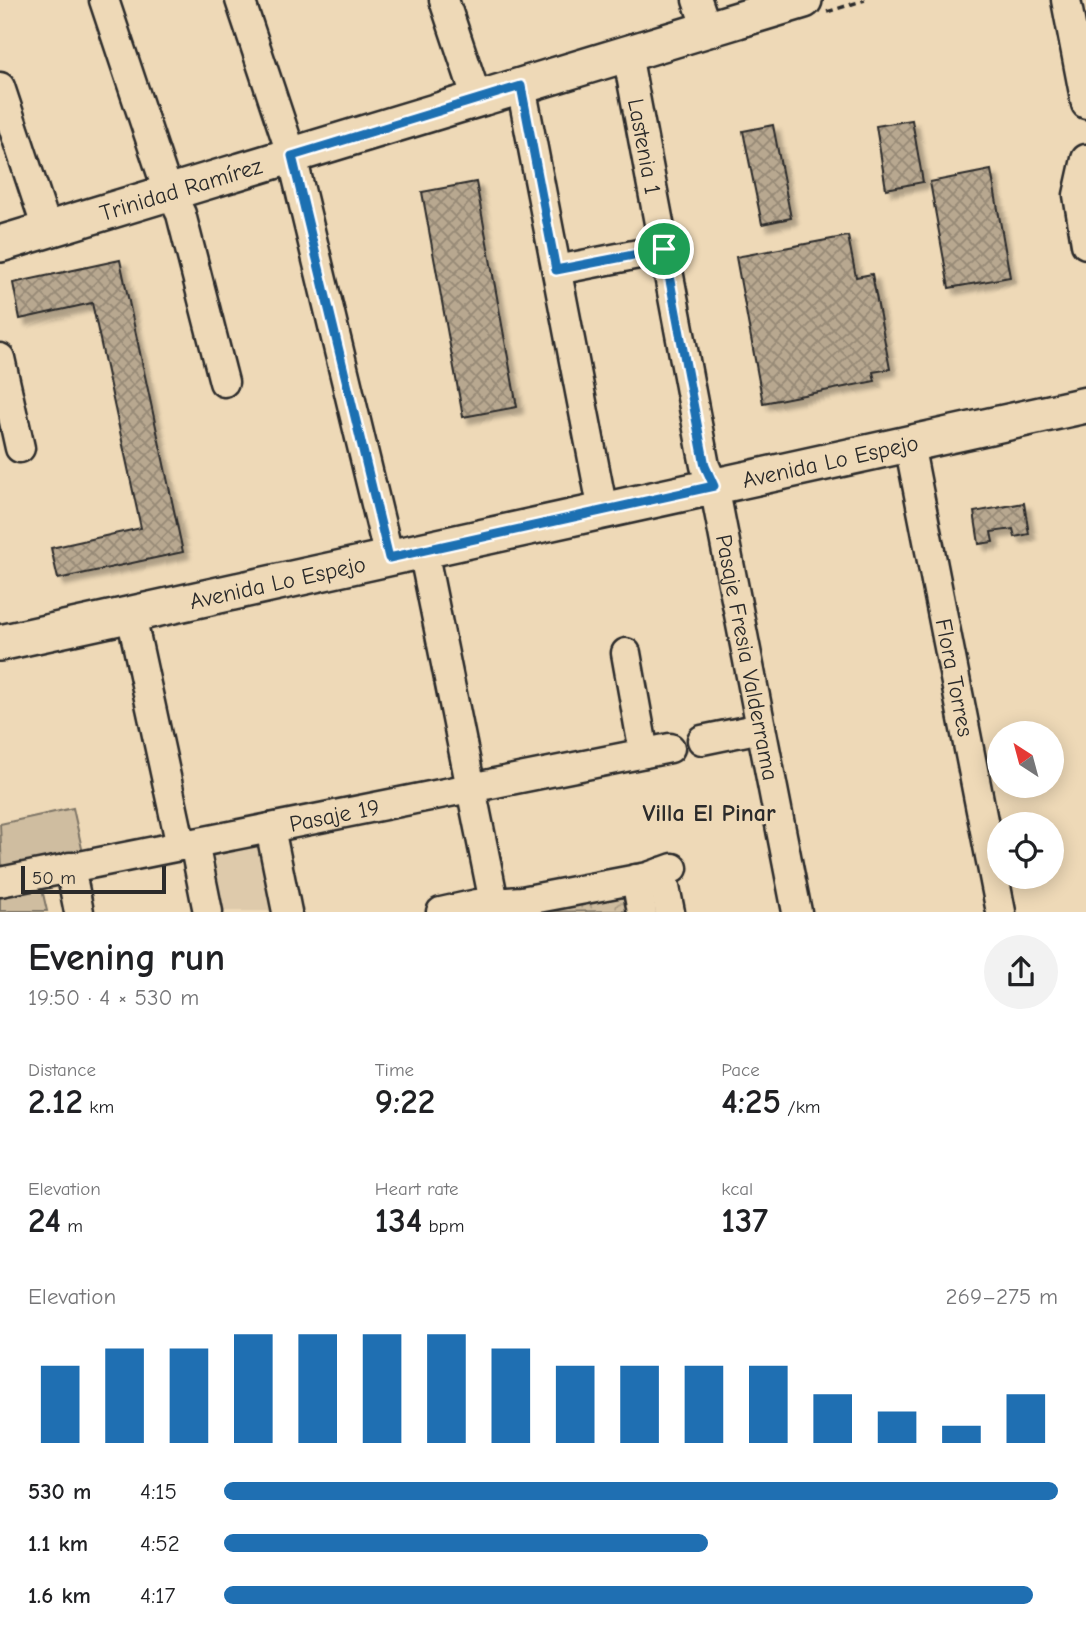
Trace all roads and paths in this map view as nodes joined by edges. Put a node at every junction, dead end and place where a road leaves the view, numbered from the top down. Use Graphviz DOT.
graph roads {
  1 [pos="104,0"];
  2 [pos="240,0"];
  3 [pos="444,0"];
  4 [pos="804,0"];
  5 [pos="1066,0"];
  6 [pos="702,15"];
  7 [pos="627,54"];
  8 [pos="521,86"];
  9 [pos="0,87"];
  10 [pos="477,99"];
  11 [pos="1086,104"];
  12 [pos="292,156"];
  13 [pos="1086,159"];
  14 [pos="170,192"];
  15 [pos="47,229"];
  16 [pos="0,244"];
  17 [pos="1086,244"];
  18 [pos="664,249"];
  19 [pos="556,270"];
  20 [pos="0,358"];
  21 [pos="224,382"];
  22 [pos="1086,405"];
  23 [pos="909,444"];
  24 [pos="20,448"];
  25 [pos="714,486"];
  26 [pos="603,511"];
  27 [pos="423,551"];
  28 [pos="389,558"];
  29 [pos="131,615"];
  30 [pos="0,643"];
  31 [pos="626,653"];
  32 [pos="761,728"];
  33 [pos="702,740"];
  34 [pos="471,788"];
  35 [pos="270,828"];
  36 [pos="187,844"];
  37 [pos="70,867"];
  38 [pos="657,873"];
  39 [pos="0,882"];
  40 [pos="495,908"];
  41 [pos="79,912"];
  42 [pos="208,912"];
  43 [pos="287,912"];
  44 [pos="441,912"];
  45 [pos="642,912"];
  46 [pos="670,912"];
  47 [pos="797,912"];
  48 [pos="1001,912"];
  1 -- 14 [label="street"];
  2 -- 12 [label="street"];
  3 -- 10 [label="street"];
  4 -- 6 [label="main road, Trinidad Ramírez"];
  5 -- 11 [label="street"];
  6 -- 7 [label="main road, Trinidad Ramírez"];
  7 -- 8 [label="main road, Trinidad Ramírez"];
  7 -- 18 [label="street, Lastenia 1"];
  8 -- 10 [label="main road, Trinidad Ramírez"];
  8 -- 19 [label="street"];
  9 -- 15 [label="street"];
  10 -- 12 [label="main road, Trinidad Ramírez"];
  12 -- 14 [label="main road, Trinidad Ramírez"];
  12 -- 28 [label="street"];
  13 -- 17 [label="street"];
  14 -- 15 [label="main road, Trinidad Ramírez"];
  14 -- 21 [label="street"];
  15 -- 16 [label="main road, Trinidad Ramírez"];
  18 -- 19 [label="street"];
  18 -- 25 [label="street, Lastenia 1"];
  19 -- 26 [label="street"];
  20 -- 24 [label="street"];
  22 -- 23 [label="main road, Avenida Lo Espejo"];
  23 -- 25 [label="main road, Avenida Lo Espejo"];
  23 -- 48 [label="street, Flora Torres"];
  25 -- 26 [label="main road, Avenida Lo Espejo"];
  25 -- 32 [label="street, Pasaje Fresia Valderrama"];
  26 -- 27 [label="main road, Avenida Lo Espejo"];
  27 -- 28 [label="main road, Avenida Lo Espejo"];
  27 -- 34 [label="street"];
  28 -- 29 [label="main road, Avenida Lo Espejo"];
  29 -- 30 [label="main road, Avenida Lo Espejo"];
  29 -- 36 [label="street"];
  31 -- 34 [label="street, Pasaje 19"];
  32 -- 33 [label="street"];
  32 -- 47 [label="street, Pasaje Fresia Valderrama"];
  34 -- 35 [label="street, Pasaje 19"];
  34 -- 40 [label="street"];
  35 -- 36 [label="street, Pasaje 19"];
  35 -- 43 [label="street"];
  36 -- 37 [label="street, Pasaje 19"];
  36 -- 42 [label="street"];
  37 -- 39 [label="street, Pasaje 19"];
  37 -- 41 [label="street"];
  38 -- 40 [label="street"];
  38 -- 45 [label="street"];
  38 -- 46 [label="street"];
  40 -- 44 [label="street"];
}
